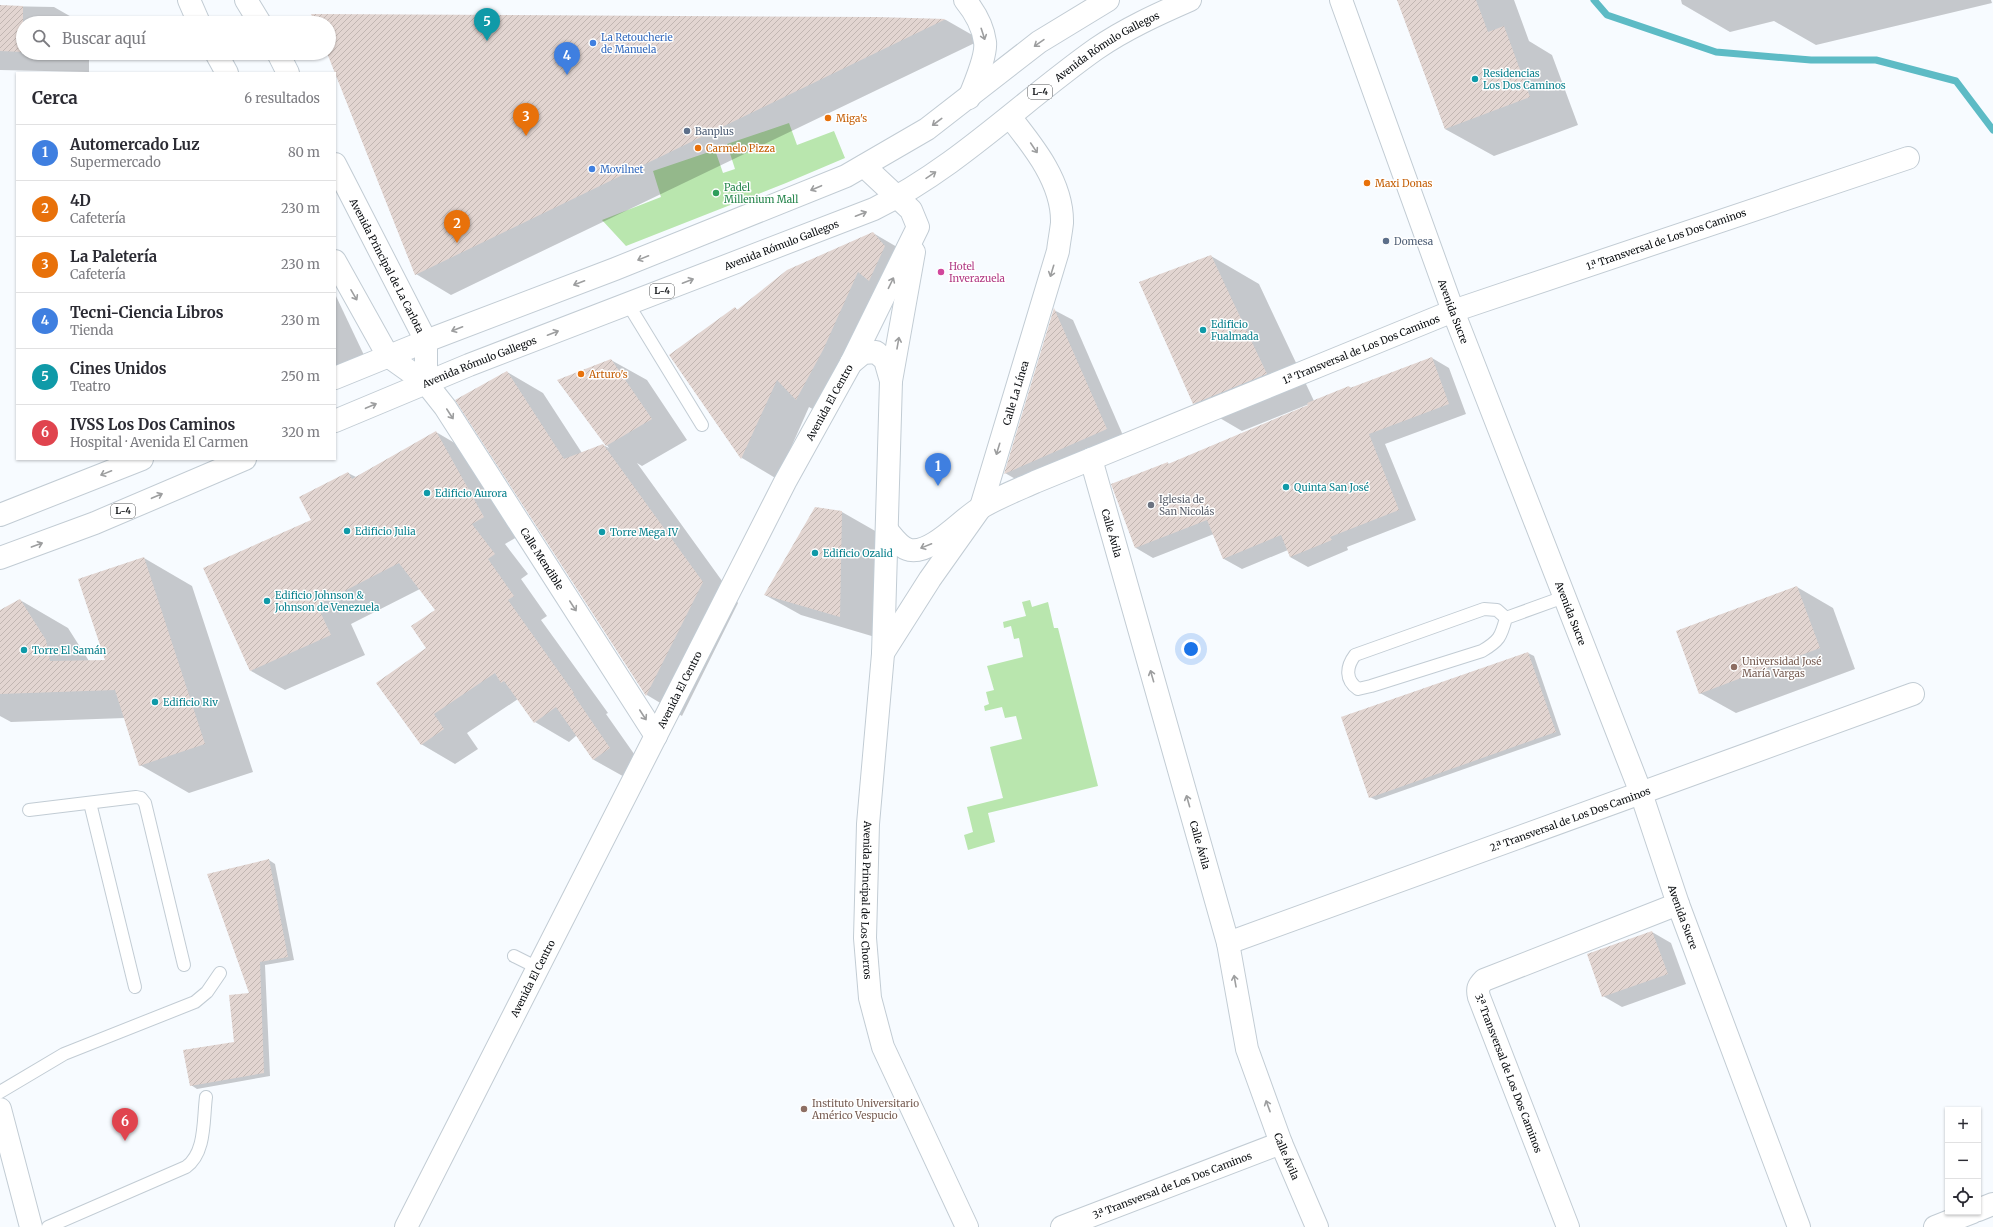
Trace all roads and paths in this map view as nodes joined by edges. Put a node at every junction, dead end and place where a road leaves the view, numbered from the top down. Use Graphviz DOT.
graph roads {
  1 [pos="189,0"];
  2 [pos="246,0"];
  3 [pos="965,0"];
  4 [pos="1108,0"];
  5 [pos="1190,0"];
  6 [pos="1341,0"];
  7 [pos="196,16"];
  8 [pos="256,16"];
  9 [pos="1071,22"];
  10 [pos="1048,23"];
  11 [pos="220,60"];
  12 [pos="282,60"];
  13 [pos="226,72"];
  14 [pos="288,72"];
  15 [pos="969,98"];
  16 [pos="1010,117"];
  17 [pos="1908,158"];
  18 [pos="336,166"];
  19 [pos="864,166"];
  20 [pos="898,197"];
  21 [pos="918,228"];
  22 [pos="336,264"];
  23 [pos="628,304"];
  24 [pos="1453,311"];
  25 [pos="873,318"];
  26 [pos="901,321"];
  27 [pos="426,341"];
  28 [pos="388,356"];
  29 [pos="851,363"];
  30 [pos="336,378"];
  31 [pos="891,381"];
  32 [pos="426,383"];
  33 [pos="336,421"];
  34 [pos="702,425"];
  35 [pos="1091,459"];
  36 [pos="139,460"];
  37 [pos="243,460"];
  38 [pos="981,507"];
  39 [pos="0,515"];
  40 [pos="887,530"];
  41 [pos="0,558"];
  42 [pos="1564,597"];
  43 [pos="1506,618"];
  44 [pos="883,654"];
  45 [pos="1913,694"];
  46 [pos="656,736"];
  47 [pos="1641,793"];
  48 [pos="90,803"];
  49 [pos="29,810"];
  50 [pos="1678,904"];
  51 [pos="1228,943"];
  52 [pos="514,956"];
  53 [pos="184,965"];
  54 [pos="538,968"];
  55 [pos="220,973"];
  56 [pos="135,987"];
  57 [pos="0,1092"];
  58 [pos="206,1097"];
  59 [pos="0,1109"];
  60 [pos="1281,1143"];
  61 [pos="1993,1204"];
  62 [pos="1981,1209"];
  63 [pos="1965,1215"];
  64 [pos="411,1223"];
  65 [pos="30,1227"];
  66 [pos="48,1227"];
  67 [pos="967,1227"];
  68 [pos="1062,1227"];
  69 [pos="1317,1227"];
  70 [pos="1568,1227"];
  71 [pos="1799,1227"];
  72 [pos="1935,1227"];
  1 -- 7 [label="street"];
  2 -- 8 [label="street"];
  3 -- 15 [label="street, one-way"];
  4 -- 9 [label="street"];
  5 -- 16 [label="street, Avenida Rómulo Gallegos / L-4"];
  6 -- 24 [label="street, Avenida Sucre"];
  9 -- 10 [label="lane"];
  9 -- 15 [label="street, one-way"];
  11 -- 13 [label="street"];
  12 -- 14 [label="street"];
  15 -- 19 [label="street, one-way"];
  20 -- 16 [label="street, Avenida Rómulo Gallegos / L-4, one-way"];
  16 -- 38 [label="street, Calle La Línea, one-way"];
  17 -- 24 [label="street, 1.ª Transversal de Los Dos Caminos"];
  18 -- 27 [label="street, Avenida Principal de La Carlota"];
  19 -- 20 [label="street"];
  19 -- 27 [label="street, one-way"];
  20 -- 21 [label="street"];
  23 -- 20 [label="street, Avenida Rómulo Gallegos / L-4, one-way"];
  25 -- 21 [label="street, Avenida El Centro, one-way"];
  21 -- 26 [label="street, Avenida Principal de Los Chorros"];
  22 -- 28 [label="street, one-way"];
  32 -- 23 [label="street, Avenida Rómulo Gallegos / L-4, one-way"];
  23 -- 34 [label="lane"];
  24 -- 35 [label="street, 1.ª Transversal de Los Dos Caminos"];
  24 -- 42 [label="street, Avenida Sucre"];
  25 -- 26 [label="street"];
  25 -- 29 [label="street, Avenida El Centro"];
  31 -- 26 [label="street, Avenida Principal de Los Chorros, one-way"];
  27 -- 28 [label="street"];
  27 -- 32 [label="street, Avenida Principal de La Carlota"];
  28 -- 30 [label="street"];
  28 -- 32 [label="street"];
  29 -- 31 [label="street, Avenida Principal de Los Chorros"];
  29 -- 46 [label="street, Avenida El Centro"];
  31 -- 40 [label="street, Avenida Principal de Los Chorros"];
  33 -- 32 [label="street, Avenida Rómulo Gallegos / L-4, one-way"];
  32 -- 46 [label="street, Calle Mendible, one-way"];
  35 -- 38 [label="street, 1.ª Transversal de Los Dos Caminos"];
  51 -- 35 [label="street, Calle Ávila, one-way"];
  36 -- 39 [label="street, one-way"];
  41 -- 37 [label="street, L-4, one-way"];
  38 -- 40 [label="street, one-way"];
  38 -- 44 [label="street, Calle La Línea"];
  40 -- 44 [label="street, Avenida Principal de Los Chorros"];
  42 -- 43 [label="lane"];
  42 -- 47 [label="street, Avenida Sucre"];
  43 -- 43 [label="lane"];
  44 -- 67 [label="street, Avenida Principal de Los Chorros"];
  45 -- 47 [label="street, 2.ª Transversal de Los Dos Caminos"];
  46 -- 54 [label="street, Avenida El Centro"];
  47 -- 50 [label="street, Avenida Sucre"];
  47 -- 51 [label="street, 2.ª Transversal de Los Dos Caminos"];
  48 -- 49 [label="lane"];
  48 -- 53 [label="lane"];
  48 -- 56 [label="lane"];
  50 -- 70 [label="street, 3.ª Transversal de Los Dos Caminos"];
  50 -- 71 [label="street, Avenida Sucre"];
  60 -- 51 [label="street, Calle Ávila, one-way"];
  52 -- 54 [label="lane"];
  54 -- 64 [label="street, Avenida El Centro"];
  55 -- 57 [label="lane"];
  58 -- 66 [label="lane"];
  59 -- 65 [label="street"];
  60 -- 68 [label="street, 3.ª Transversal de Los Dos Caminos"];
  60 -- 69 [label="street, Calle Ávila"];
  61 -- 62 [label="street"];
  63 -- 72 [label="street"];
}
